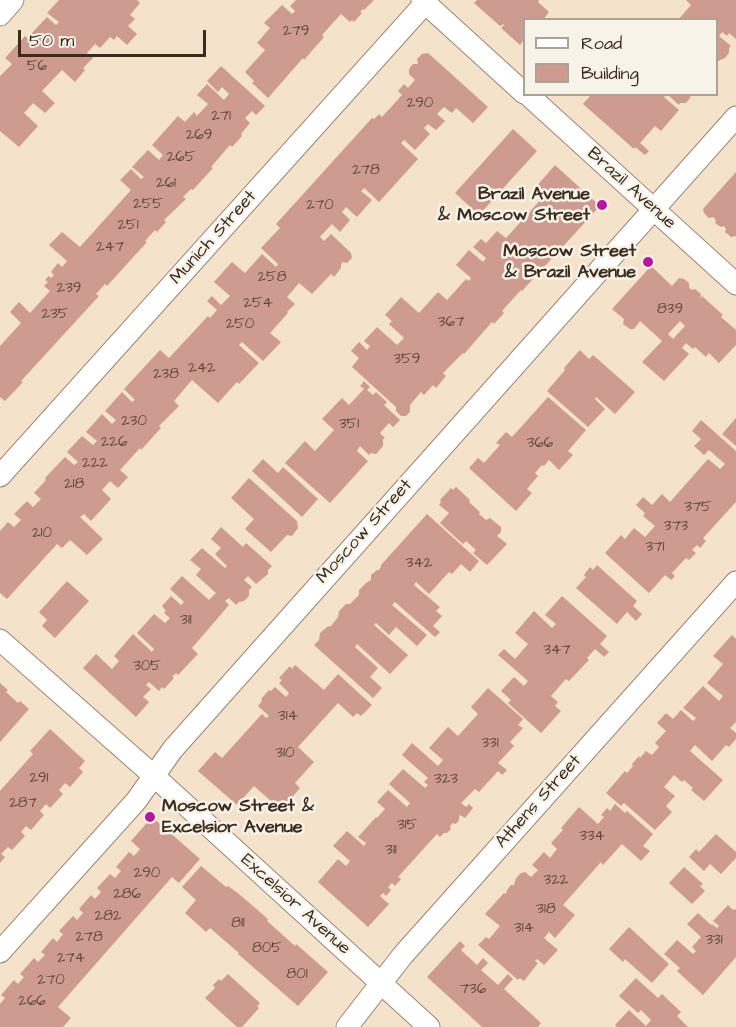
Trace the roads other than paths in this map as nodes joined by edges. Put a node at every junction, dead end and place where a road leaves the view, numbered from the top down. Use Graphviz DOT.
graph roads {
  1 [pos="13,0"];
  2 [pos="425,1"];
  3 [pos="0,15"];
  4 [pos="523,91"];
  5 [pos="528,96"];
  6 [pos="736,117"];
  7 [pos="653,209"];
  8 [pos="736,284"];
  9 [pos="0,476"];
  10 [pos="736,582"];
  11 [pos="0,640"];
  12 [pos="154,776"];
  13 [pos="0,952"];
  14 [pos="381,984"];
  15 [pos="347,1027"];
  16 [pos="429,1027"];
  1 -- 3 [label="street"];
  2 -- 4 [label="street, Brazil Avenue"];
  2 -- 9 [label="street, Munich Street"];
  5 -- 7 [label="street, Brazil Avenue"];
  6 -- 7 [label="street, Moscow Street"];
  7 -- 8 [label="street, Brazil Avenue"];
  7 -- 12 [label="street, Moscow Street"];
  10 -- 14 [label="street, Athens Street"];
  11 -- 12 [label="street, Excelsior Avenue"];
  12 -- 13 [label="street, Moscow Street"];
  12 -- 14 [label="street, Excelsior Avenue"];
  14 -- 15 [label="street, Athens Street"];
  14 -- 16 [label="street, Excelsior Avenue"];
}
